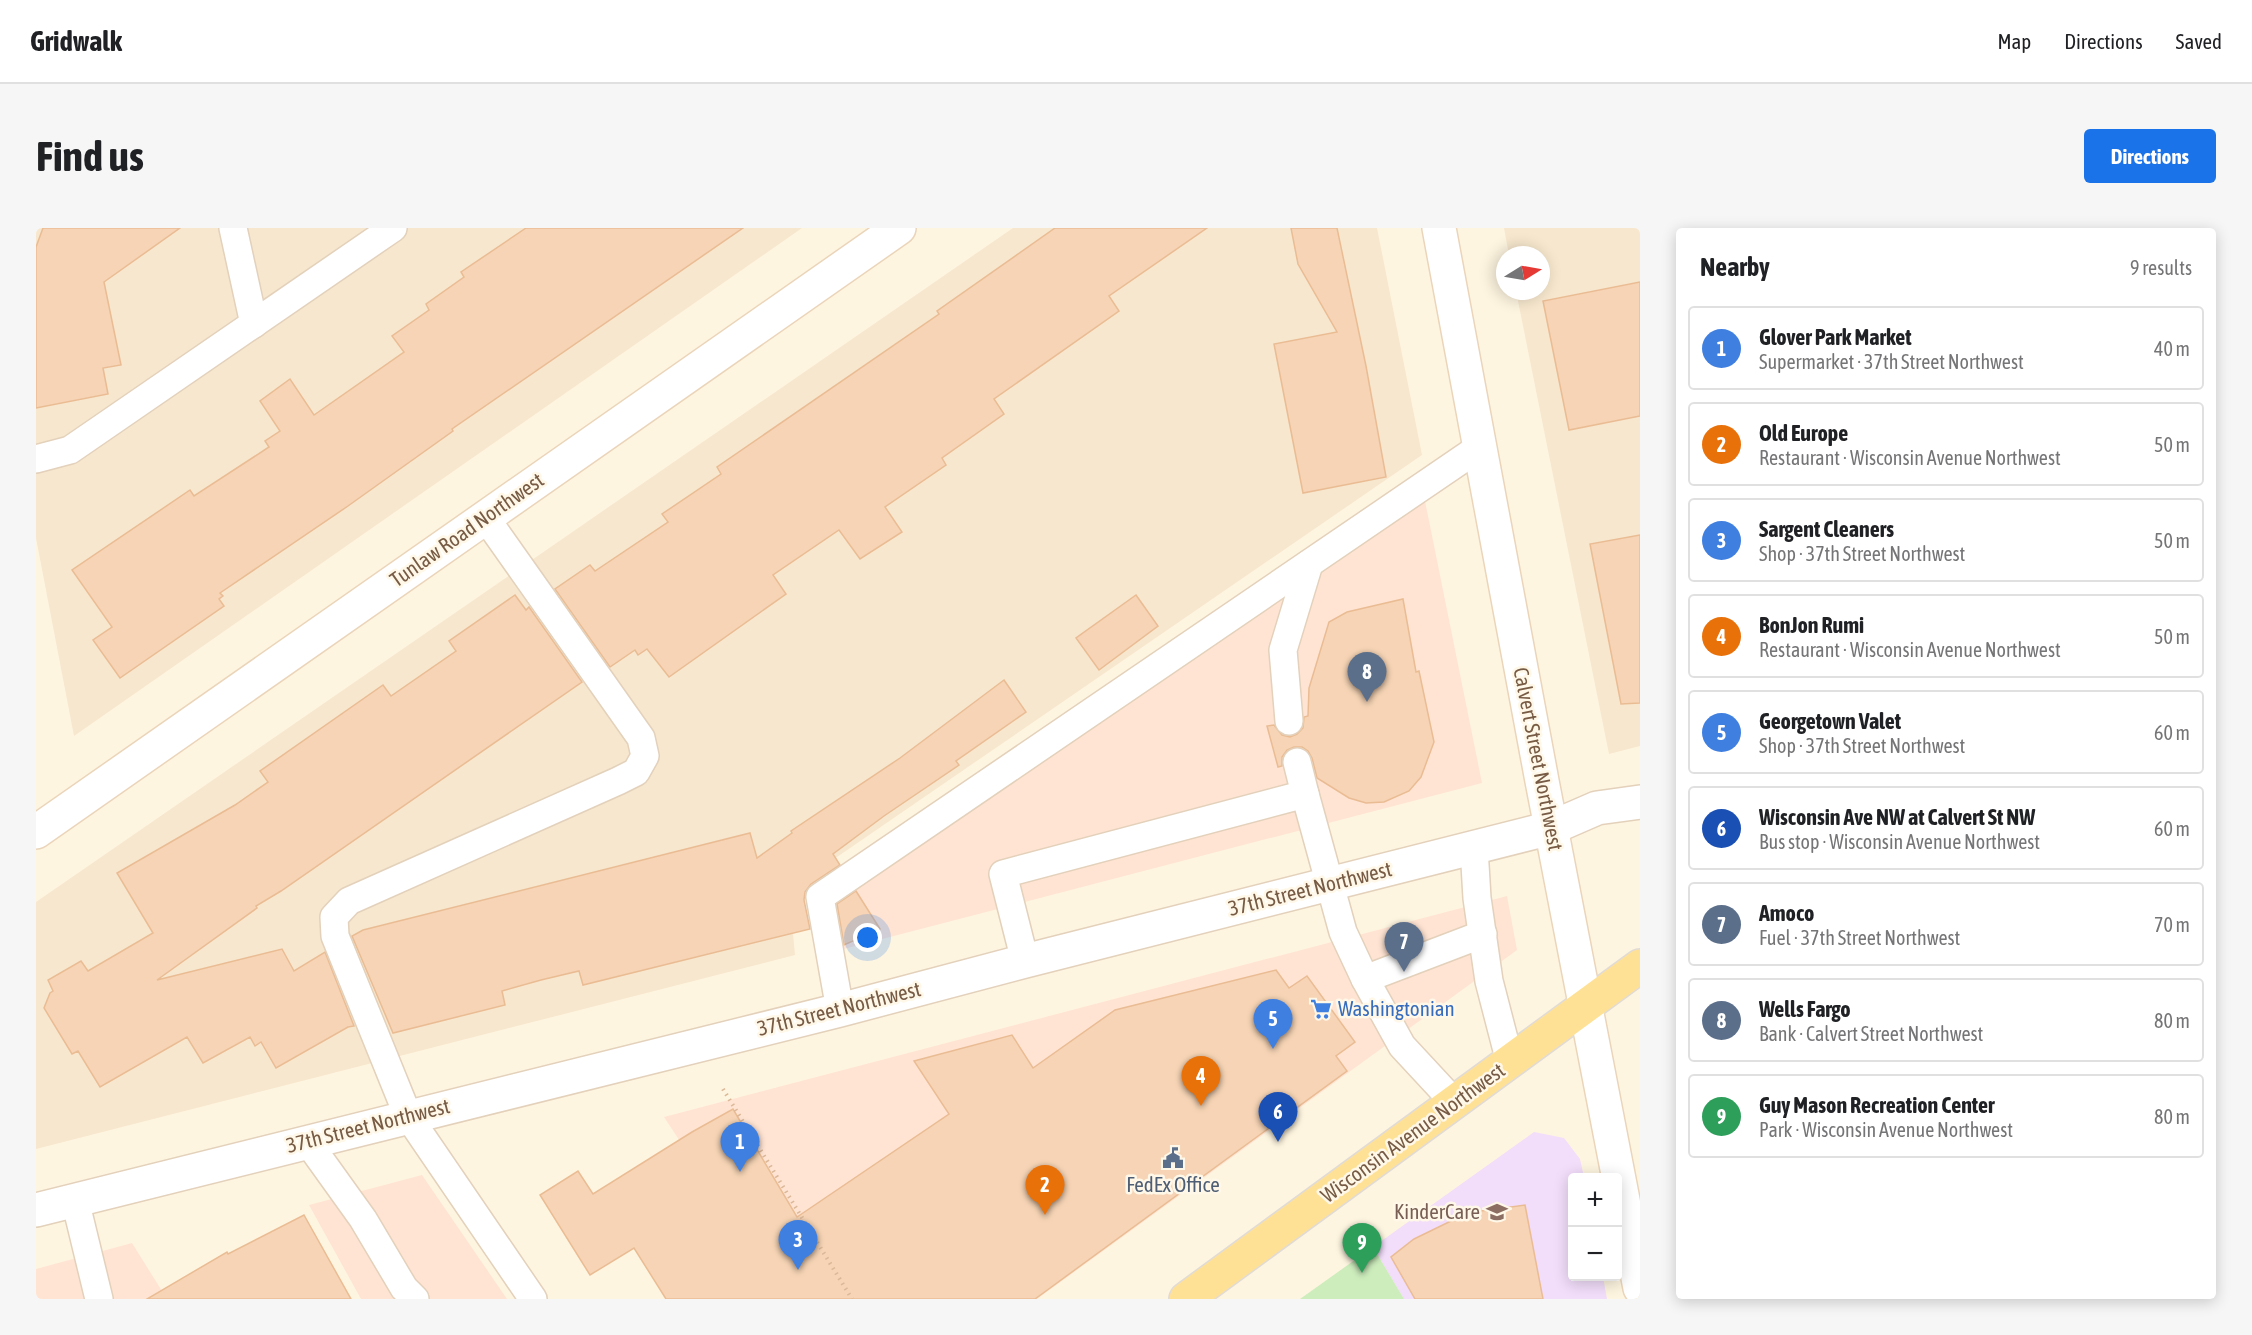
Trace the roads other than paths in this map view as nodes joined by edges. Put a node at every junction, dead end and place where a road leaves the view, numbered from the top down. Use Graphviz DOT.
graph roads {
  1 [pos="233,228"];
  2 [pos="393,228"];
  3 [pos="1438,228"];
  4 [pos="880,233"];
  5 [pos="254,324"];
  6 [pos="1480,447"];
  7 [pos="36,459"];
  8 [pos="485,517"];
  9 [pos="1309,564"];
  10 [pos="1289,721"];
  11 [pos="1297,762"];
  12 [pos="1305,794"];
  13 [pos="1640,802"];
  14 [pos="1551,828"];
  15 [pos="36,832"];
  16 [pos="1474,848"];
  17 [pos="1329,884"];
  18 [pos="1483,934"];
  19 [pos="1025,961"];
  20 [pos="1640,966"];
  21 [pos="1365,979"];
  22 [pos="1585,1007"];
  23 [pos="840,1010"];
  24 [pos="1510,1062"];
  25 [pos="1454,1102"];
  26 [pos="408,1116"];
  27 [pos="307,1142"];
  28 [pos="75,1200"];
  29 [pos="36,1210"];
  30 [pos="1640,1288"];
  31 [pos="99,1299"];
  32 [pos="415,1299"];
  33 [pos="533,1299"];
  34 [pos="1186,1299"];
  1 -- 5 [label="lane"];
  2 -- 5 [label="lane"];
  3 -- 6 [label="street, Calvert Street Northwest"];
  4 -- 8 [label="street, Tunlaw Road Northwest"];
  5 -- 7 [label="lane"];
  6 -- 9 [label="lane"];
  6 -- 14 [label="street, Calvert Street Northwest"];
  8 -- 15 [label="street, Tunlaw Road Northwest"];
  8 -- 26 [label="lane"];
  9 -- 10 [label="lane"];
  9 -- 23 [label="lane"];
  11 -- 12 [label="lane"];
  12 -- 17 [label="lane"];
  12 -- 19 [label="lane"];
  13 -- 14 [label="street, 37th Street Northwest"];
  14 -- 16 [label="street, 37th Street Northwest"];
  14 -- 22 [label="street, Calvert Street Northwest"];
  16 -- 17 [label="street, 37th Street Northwest"];
  16 -- 18 [label="lane"];
  17 -- 19 [label="street, 37th Street Northwest"];
  17 -- 21 [label="lane"];
  18 -- 21 [label="lane"];
  18 -- 24 [label="lane"];
  19 -- 23 [label="street, 37th Street Northwest"];
  20 -- 22 [label="main road, Wisconsin Avenue Northwest"];
  21 -- 25 [label="lane"];
  22 -- 24 [label="main road, Wisconsin Avenue Northwest"];
  22 -- 30 [label="street, Calvert Street Northwest"];
  23 -- 26 [label="street, 37th Street Northwest"];
  24 -- 25 [label="main road, Wisconsin Avenue Northwest"];
  25 -- 34 [label="main road, Wisconsin Avenue Northwest"];
  26 -- 27 [label="street, 37th Street Northwest"];
  26 -- 33 [label="lane"];
  27 -- 28 [label="street, 37th Street Northwest"];
  27 -- 32 [label="lane"];
  28 -- 29 [label="street, 37th Street Northwest"];
  28 -- 31 [label="lane"];
}
